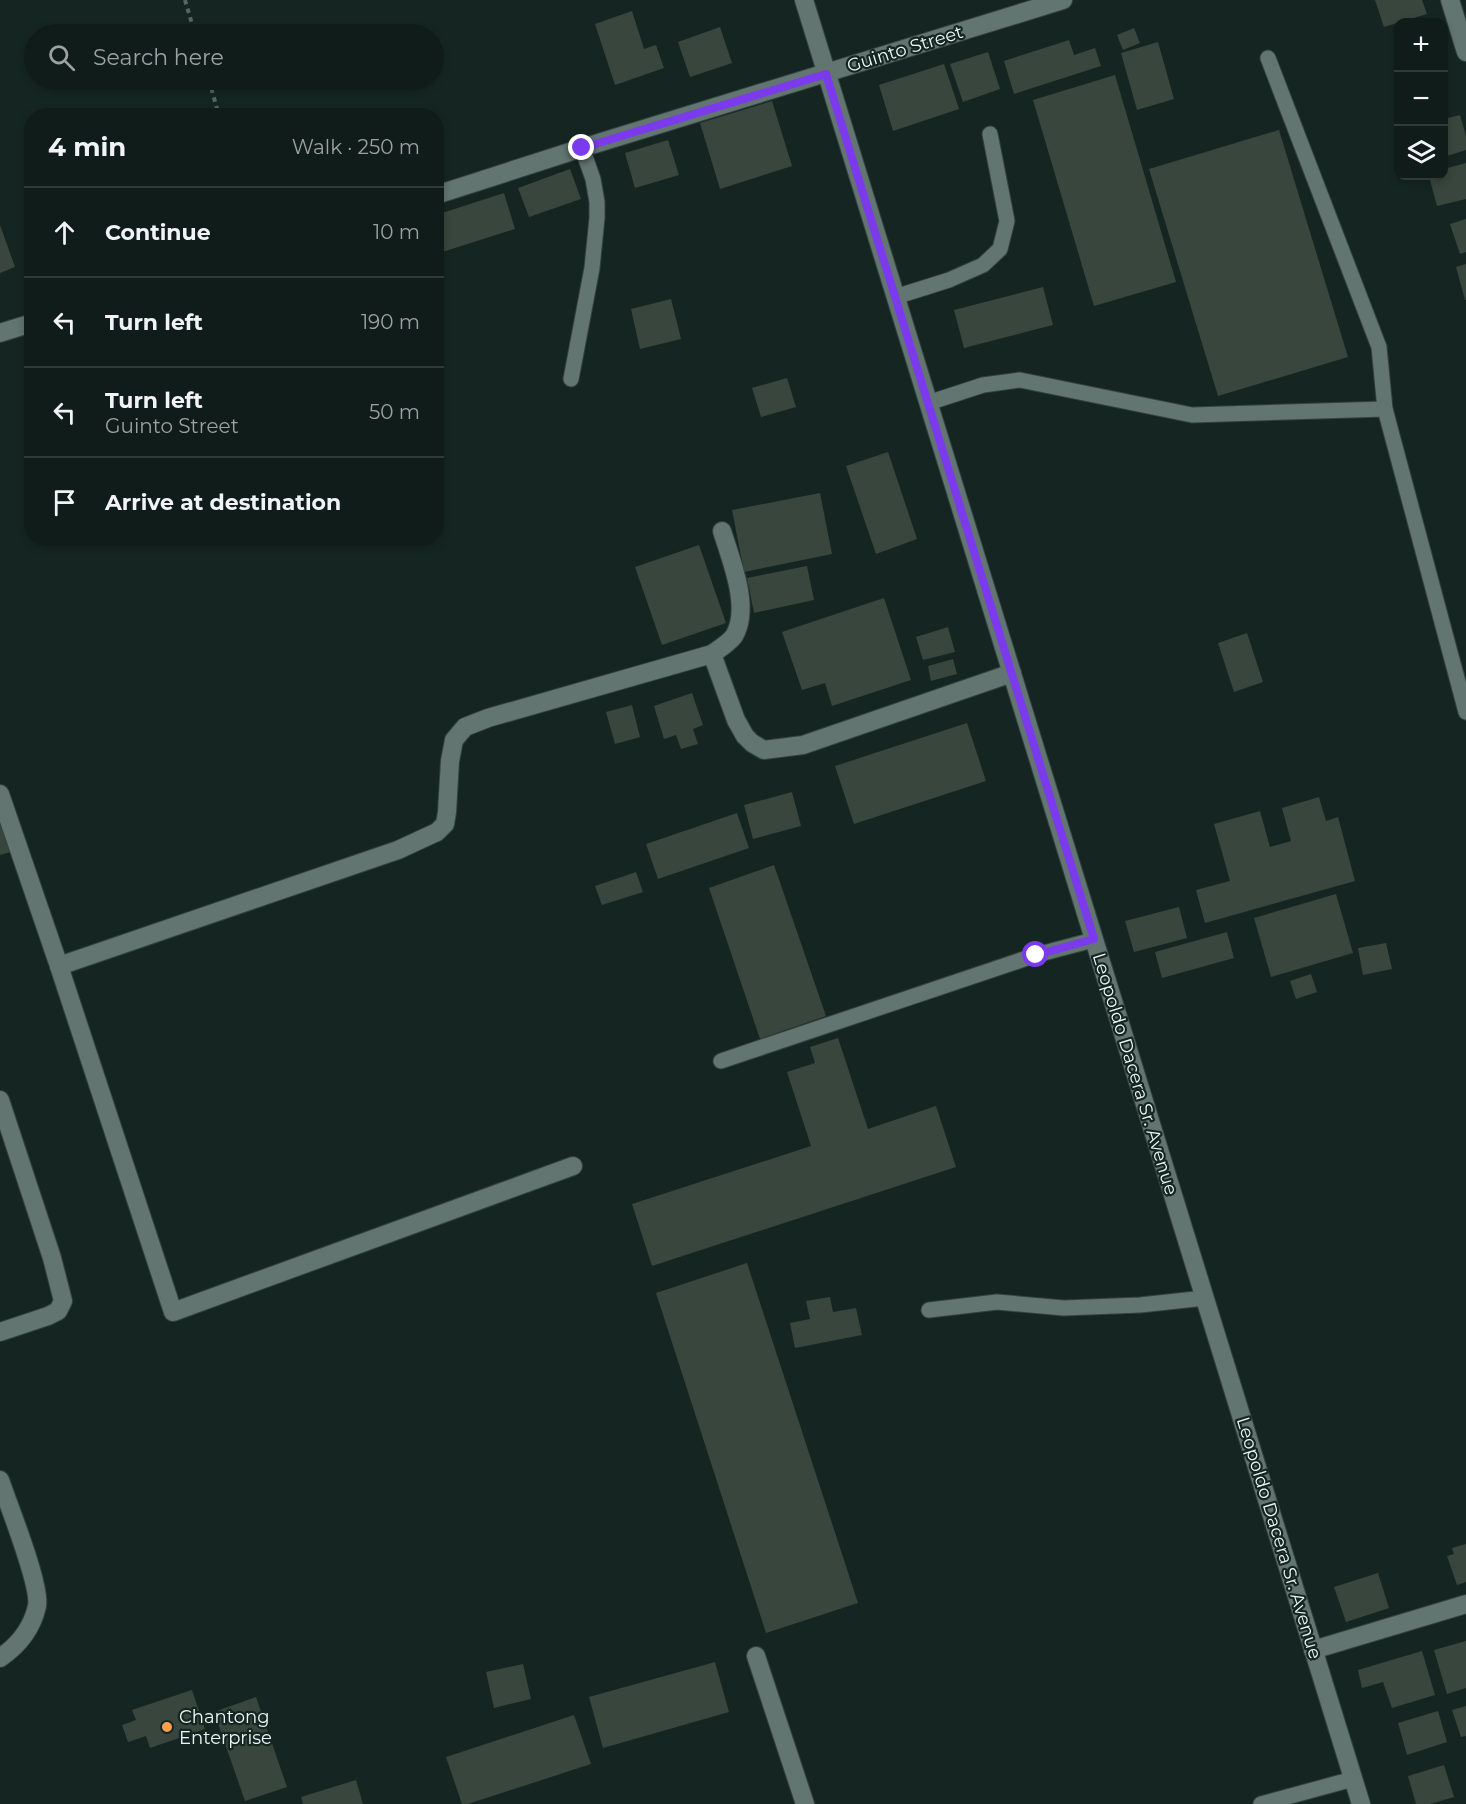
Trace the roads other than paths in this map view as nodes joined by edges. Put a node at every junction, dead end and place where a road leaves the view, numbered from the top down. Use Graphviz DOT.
graph roads {
  1 [pos="804,0"];
  2 [pos="1063,0"];
  3 [pos="1450,0"];
  4 [pos="1466,52"];
  5 [pos="1268,58"];
  6 [pos="826,74"];
  7 [pos="990,134"];
  8 [pos="582,148"];
  9 [pos="444,192"];
  10 [pos="895,297"];
  11 [pos="24,326"];
  12 [pos="0,333"];
  13 [pos="572,379"];
  14 [pos="928,403"];
  15 [pos="1385,409"];
  16 [pos="722,531"];
  17 [pos="712,654"];
  18 [pos="1012,673"];
  19 [pos="1466,712"];
  20 [pos="0,794"];
  21 [pos="1094,939"];
  22 [pos="59,966"];
  23 [pos="721,1061"];
  24 [pos="0,1100"];
  25 [pos="573,1166"];
  26 [pos="1205,1298"];
  27 [pos="928,1310"];
  28 [pos="0,1332"];
  29 [pos="0,1480"];
  30 [pos="1466,1604"];
  31 [pos="1313,1650"];
  32 [pos="756,1656"];
  33 [pos="0,1658"];
  34 [pos="1353,1779"];
  35 [pos="805,1804"];
  36 [pos="1262,1804"];
  37 [pos="1361,1804"];
  1 -- 6 [label="street, Leopoldo Dacera Sr. Avenue"];
  2 -- 6 [label="street, Guinto Street"];
  3 -- 4 [label="street"];
  5 -- 15 [label="lane"];
  6 -- 8 [label="street, Guinto Street"];
  6 -- 10 [label="street, Leopoldo Dacera Sr. Avenue"];
  7 -- 10 [label="lane"];
  8 -- 9 [label="street, Guinto Street"];
  8 -- 13 [label="lane"];
  10 -- 14 [label="street, Leopoldo Dacera Sr. Avenue"];
  11 -- 12 [label="street"];
  14 -- 15 [label="lane"];
  14 -- 18 [label="street, Leopoldo Dacera Sr. Avenue"];
  15 -- 19 [label="lane"];
  16 -- 17 [label="street"];
  17 -- 18 [label="street"];
  17 -- 22 [label="street"];
  18 -- 21 [label="street, Leopoldo Dacera Sr. Avenue"];
  20 -- 22 [label="street"];
  21 -- 23 [label="lane"];
  21 -- 26 [label="street, Leopoldo Dacera Sr. Avenue"];
  22 -- 25 [label="street"];
  24 -- 28 [label="street"];
  26 -- 27 [label="lane"];
  26 -- 31 [label="street, Leopoldo Dacera Sr. Avenue"];
  29 -- 33 [label="street"];
  30 -- 31 [label="street"];
  31 -- 34 [label="street, Leopoldo Dacera Sr. Avenue"];
  32 -- 35 [label="street"];
  34 -- 36 [label="lane"];
  34 -- 37 [label="street, Leopoldo Dacera Sr. Avenue"];
}
